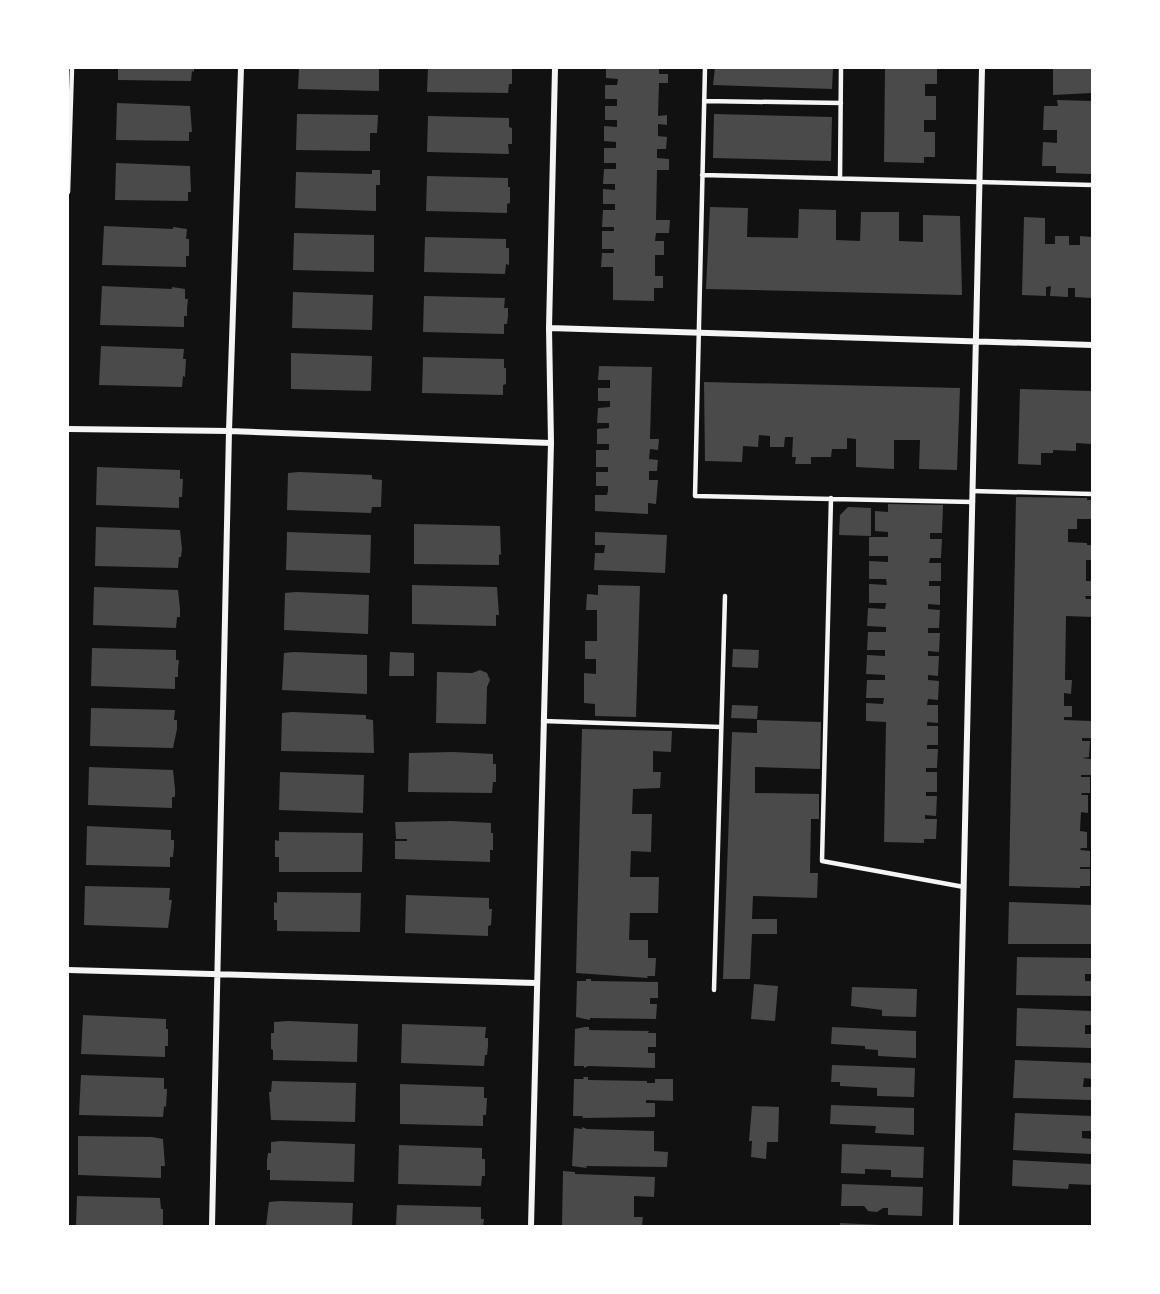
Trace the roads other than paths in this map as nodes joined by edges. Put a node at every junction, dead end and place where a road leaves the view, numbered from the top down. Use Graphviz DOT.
graph roads {
  1 [pos="72,68"];
  2 [pos="241,68"];
  3 [pos="555,68"];
  4 [pos="705,68"];
  5 [pos="841,68"];
  6 [pos="982,68"];
  7 [pos="704,101"];
  8 [pos="841,103"];
  9 [pos="702,175"];
  10 [pos="840,178"];
  11 [pos="980,182"];
  12 [pos="1092,185"];
  13 [pos="68,192"];
  14 [pos="549,328"];
  15 [pos="698,333"];
  16 [pos="976,341"];
  17 [pos="1092,345"];
  18 [pos="68,429"];
  19 [pos="229,431"];
  20 [pos="551,443"];
  21 [pos="972,491"];
  22 [pos="1092,494"];
  23 [pos="831,498"];
  24 [pos="973,502"];
  25 [pos="725,596"];
  26 [pos="543,722"];
  27 [pos="722,726"];
  28 [pos="964,887"];
  29 [pos="68,970"];
  30 [pos="217,973"];
  31 [pos="536,983"];
  32 [pos="714,990"];
  33 [pos="213,1227"];
  34 [pos="531,1227"];
  35 [pos="956,1227"];
  1 -- 13 [label="lane"];
  2 -- 19 [label="street"];
  3 -- 14 [label="street"];
  4 -- 7 [label="lane"];
  5 -- 8 [label="lane"];
  6 -- 11 [label="street"];
  7 -- 8 [label="lane"];
  7 -- 9 [label="lane"];
  8 -- 10 [label="lane"];
  9 -- 10 [label="lane"];
  9 -- 15 [label="lane"];
  10 -- 11 [label="lane"];
  11 -- 12 [label="lane"];
  11 -- 16 [label="street"];
  14 -- 15 [label="street"];
  14 -- 20 [label="street"];
  15 -- 16 [label="street"];
  15 -- 23 [label="lane"];
  16 -- 17 [label="street"];
  16 -- 21 [label="street"];
  18 -- 19 [label="street"];
  19 -- 20 [label="street"];
  19 -- 30 [label="street"];
  20 -- 26 [label="street"];
  21 -- 22 [label="lane"];
  21 -- 24 [label="street"];
  23 -- 24 [label="lane"];
  23 -- 28 [label="lane"];
  24 -- 28 [label="street"];
  25 -- 27 [label="lane"];
  26 -- 27 [label="lane"];
  26 -- 31 [label="street"];
  27 -- 32 [label="lane"];
  28 -- 35 [label="street"];
  29 -- 30 [label="street"];
  30 -- 31 [label="street"];
  30 -- 33 [label="street"];
  31 -- 34 [label="street"];
}
